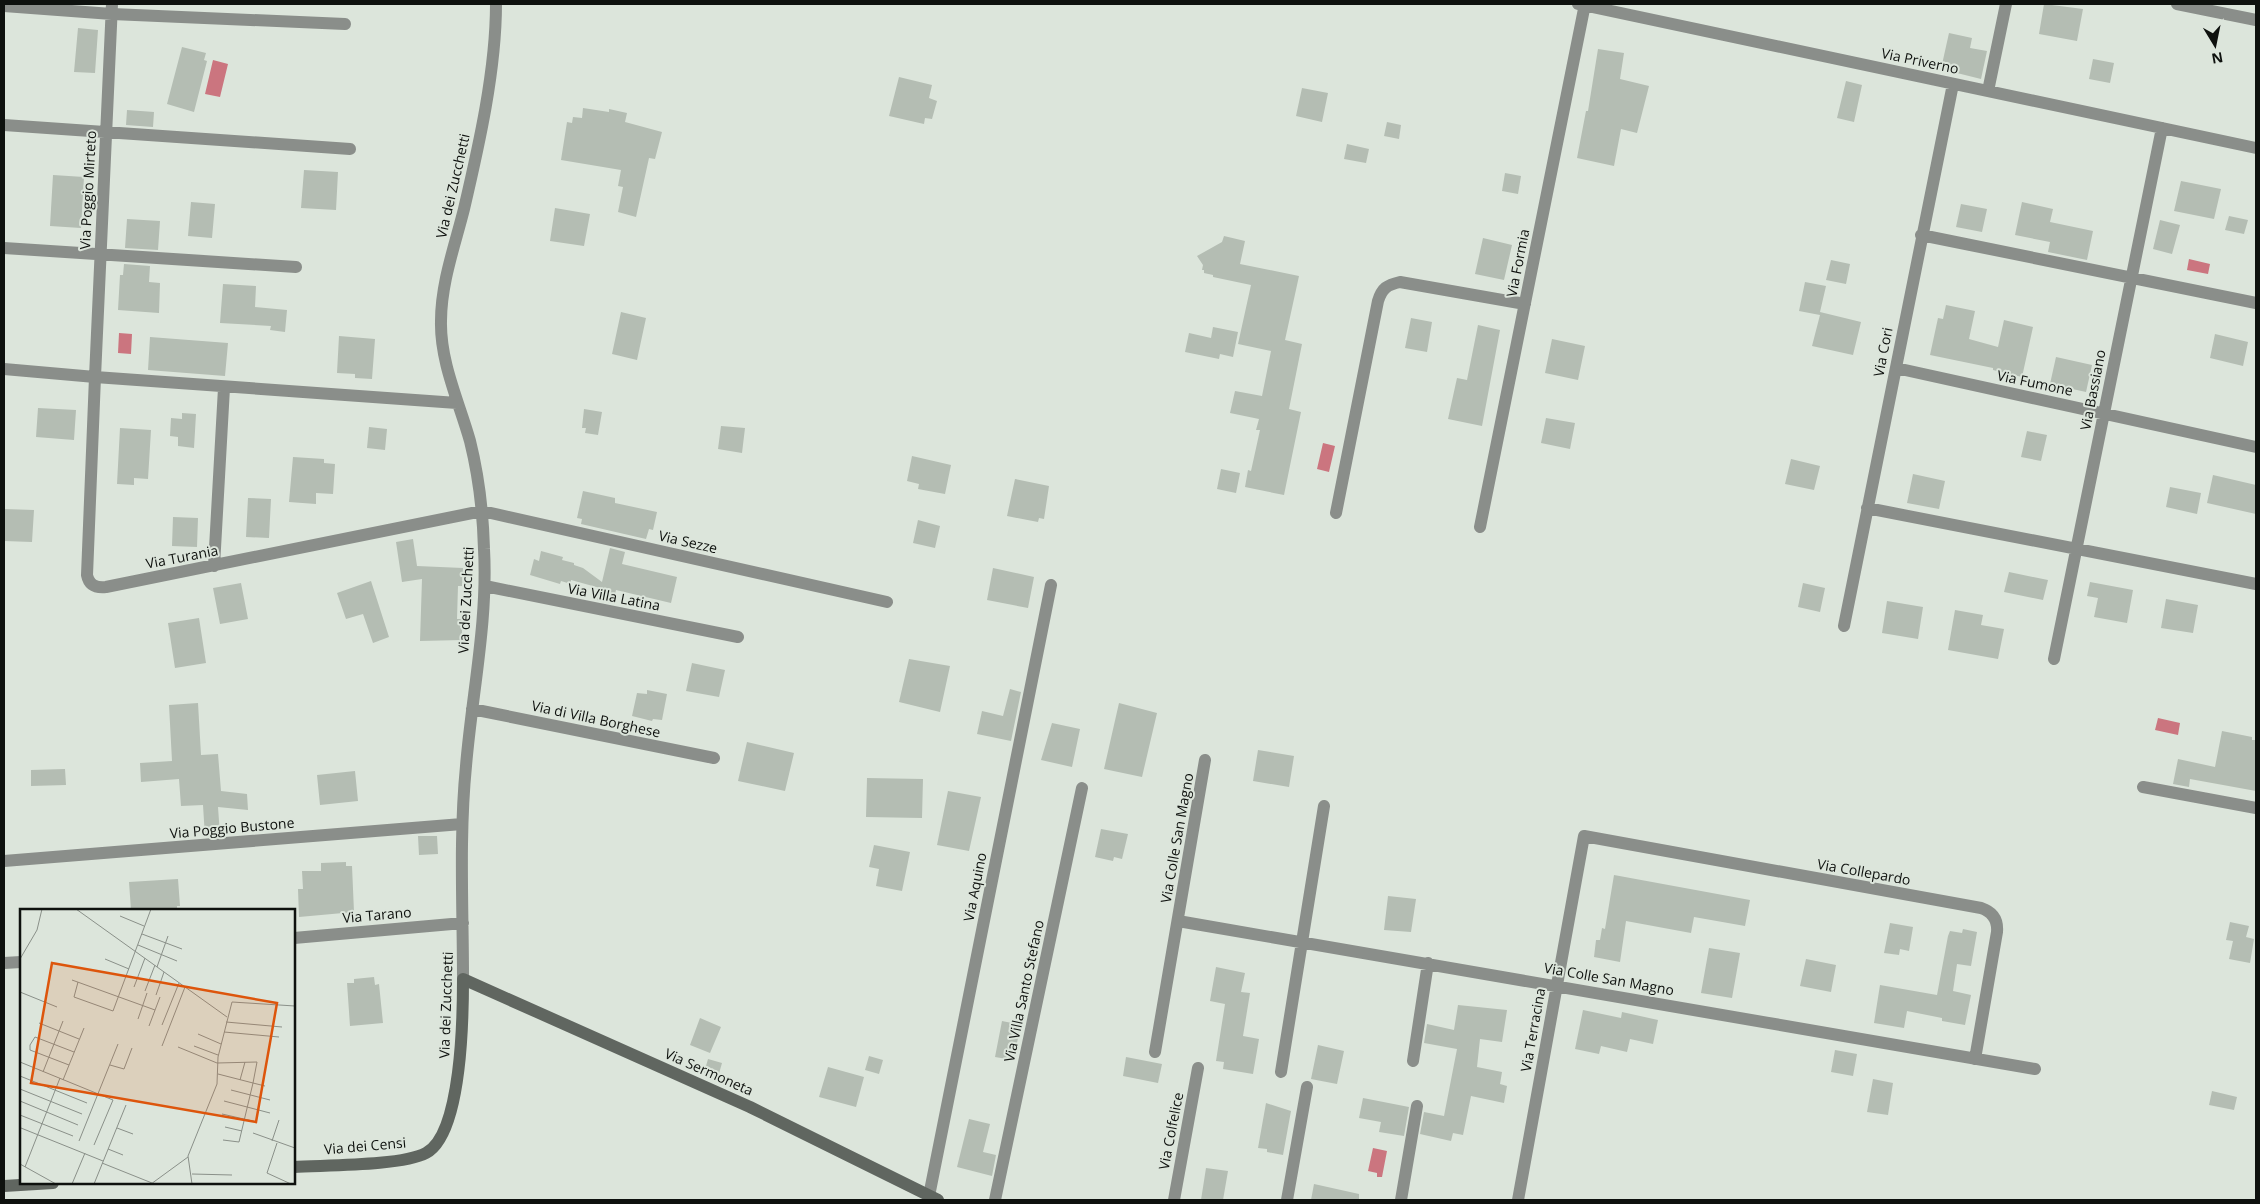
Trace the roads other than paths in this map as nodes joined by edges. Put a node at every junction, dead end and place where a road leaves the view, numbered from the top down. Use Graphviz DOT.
graph roads {
  1 [pos="496,4"];
  2 [pos="1582,4"];
  3 [pos="2006,4"];
  4 [pos="2177,4"];
  5 [pos="4,6"];
  6 [pos="112,9"];
  7 [pos="2256,20"];
  8 [pos="345,24"];
  9 [pos="1953,84"];
  10 [pos="1988,91"];
  11 [pos="4,124"];
  12 [pos="2162,128"];
  13 [pos="106,132"];
  14 [pos="2256,148"];
  15 [pos="350,149"];
  16 [pos="1921,235"];
  17 [pos="4,248"];
  18 [pos="100,253"];
  19 [pos="296,268"];
  20 [pos="2131,279"];
  21 [pos="2256,303"];
  22 [pos="1525,304"];
  23 [pos="1896,368"];
  24 [pos="4,369"];
  25 [pos="95,377"];
  26 [pos="224,388"];
  27 [pos="458,403"];
  28 [pos="2104,414"];
  29 [pos="2256,447"];
  30 [pos="1867,508"];
  31 [pos="482,511"];
  32 [pos="1336,512"];
  33 [pos="1480,527"];
  34 [pos="2076,549"];
  35 [pos="214,566"];
  36 [pos="2256,584"];
  37 [pos="1051,585"];
  38 [pos="485,586"];
  39 [pos="887,602"];
  40 [pos="1844,626"];
  41 [pos="738,637"];
  42 [pos="2054,659"];
  43 [pos="472,709"];
  44 [pos="714,758"];
  45 [pos="1205,760"];
  46 [pos="2143,787"];
  47 [pos="1082,788"];
  48 [pos="1324,806"];
  49 [pos="2256,808"];
  50 [pos="462,824"];
  51 [pos="1584,836"];
  52 [pos="4,861"];
  53 [pos="1178,921"];
  54 [pos="463,923"];
  55 [pos="295,938"];
  56 [pos="1302,942"];
  57 [pos="20,962"];
  58 [pos="4,963"];
  59 [pos="1428,963"];
  60 [pos="463,979"];
  61 [pos="1557,985"];
  62 [pos="1155,1052"];
  63 [pos="1976,1059"];
  64 [pos="1413,1061"];
  65 [pos="1198,1068"];
  66 [pos="2034,1069"];
  67 [pos="1281,1072"];
  68 [pos="1307,1087"];
  69 [pos="1417,1106"];
  70 [pos="436,1144"];
  71 [pos="295,1167"];
  72 [pos="37,1184"];
  73 [pos="4,1186"];
  74 [pos="933,1198"];
  75 [pos="995,1200"];
  76 [pos="1174,1200"];
  77 [pos="1287,1200"];
  78 [pos="1401,1200"];
  79 [pos="1518,1200"];
  1 -- 27 [label="street, Via dei Zucchetti"];
  2 -- 9 [label="street, Via Priverno"];
  2 -- 22 [label="street, Via Formia"];
  3 -- 10 [label="street"];
  4 -- 7 [label="street"];
  5 -- 6 [label="street"];
  6 -- 8 [label="street"];
  6 -- 13 [label="street, Via Poggio Mirteto"];
  9 -- 10 [label="street, Via Priverno"];
  9 -- 16 [label="street, Via Cori"];
  10 -- 12 [label="street, Via Priverno"];
  11 -- 13 [label="street"];
  12 -- 14 [label="street, Via Priverno"];
  12 -- 20 [label="street, Via Bassiano"];
  13 -- 15 [label="street"];
  13 -- 18 [label="street, Via Poggio Mirteto"];
  16 -- 20 [label="street"];
  16 -- 23 [label="street, Via Cori"];
  17 -- 18 [label="street"];
  18 -- 19 [label="street"];
  18 -- 25 [label="street, Via Poggio Mirteto"];
  20 -- 21 [label="street"];
  20 -- 28 [label="street, Via Bassiano"];
  22 -- 32 [label="street"];
  22 -- 33 [label="street, Via Formia"];
  23 -- 28 [label="street, Via Fumone"];
  23 -- 30 [label="street, Via Cori"];
  24 -- 25 [label="street"];
  25 -- 26 [label="street"];
  25 -- 35 [label="street, Via Turania"];
  26 -- 27 [label="street"];
  26 -- 35 [label="street"];
  27 -- 31 [label="street, Via dei Zucchetti"];
  28 -- 29 [label="street, Via Fumone"];
  28 -- 34 [label="street, Via Bassiano"];
  30 -- 34 [label="street"];
  30 -- 40 [label="street, Via Cori"];
  31 -- 35 [label="street, Via Turania"];
  31 -- 38 [label="street, Via dei Zucchetti"];
  31 -- 39 [label="street, Via Sezze"];
  34 -- 36 [label="street"];
  34 -- 42 [label="street, Via Bassiano"];
  37 -- 74 [label="street, Via Aquino"];
  38 -- 41 [label="street, Via Villa Latina"];
  38 -- 43 [label="street, Via dei Zucchetti"];
  43 -- 44 [label="street, Via di Villa Borghese"];
  43 -- 50 [label="street, Via dei Zucchetti"];
  45 -- 53 [label="street, Via Colle San Magno"];
  46 -- 49 [label="street"];
  47 -- 75 [label="street, Via Villa Santo Stefano"];
  48 -- 56 [label="street"];
  50 -- 52 [label="street, Via Poggio Bustone"];
  50 -- 54 [label="street, Via dei Zucchetti"];
  51 -- 61 [label="street, Via Terracina"];
  51 -- 63 [label="street, Via Collepardo"];
  53 -- 56 [label="street, Via Colle San Magno"];
  53 -- 62 [label="street, Via Colle San Magno"];
  54 -- 55 [label="street, Via Tarano"];
  54 -- 60 [label="street, Via dei Zucchetti"];
  56 -- 59 [label="street, Via Colle San Magno"];
  56 -- 67 [label="street"];
  57 -- 58 [label="street"];
  59 -- 61 [label="street, Via Colle San Magno"];
  59 -- 64 [label="street"];
  60 -- 70 [label="street, Via dei Zucchetti"];
  60 -- 74 [label="street, Via Sermoneta"];
  61 -- 63 [label="street, Via Colle San Magno"];
  61 -- 79 [label="street, Via Terracina"];
  63 -- 66 [label="street, Via Colle San Magno"];
  65 -- 76 [label="street, Via Colfelice"];
  68 -- 77 [label="street"];
  69 -- 78 [label="street"];
  70 -- 71 [label="street, Via dei Censi"];
  72 -- 73 [label="street"];
}
